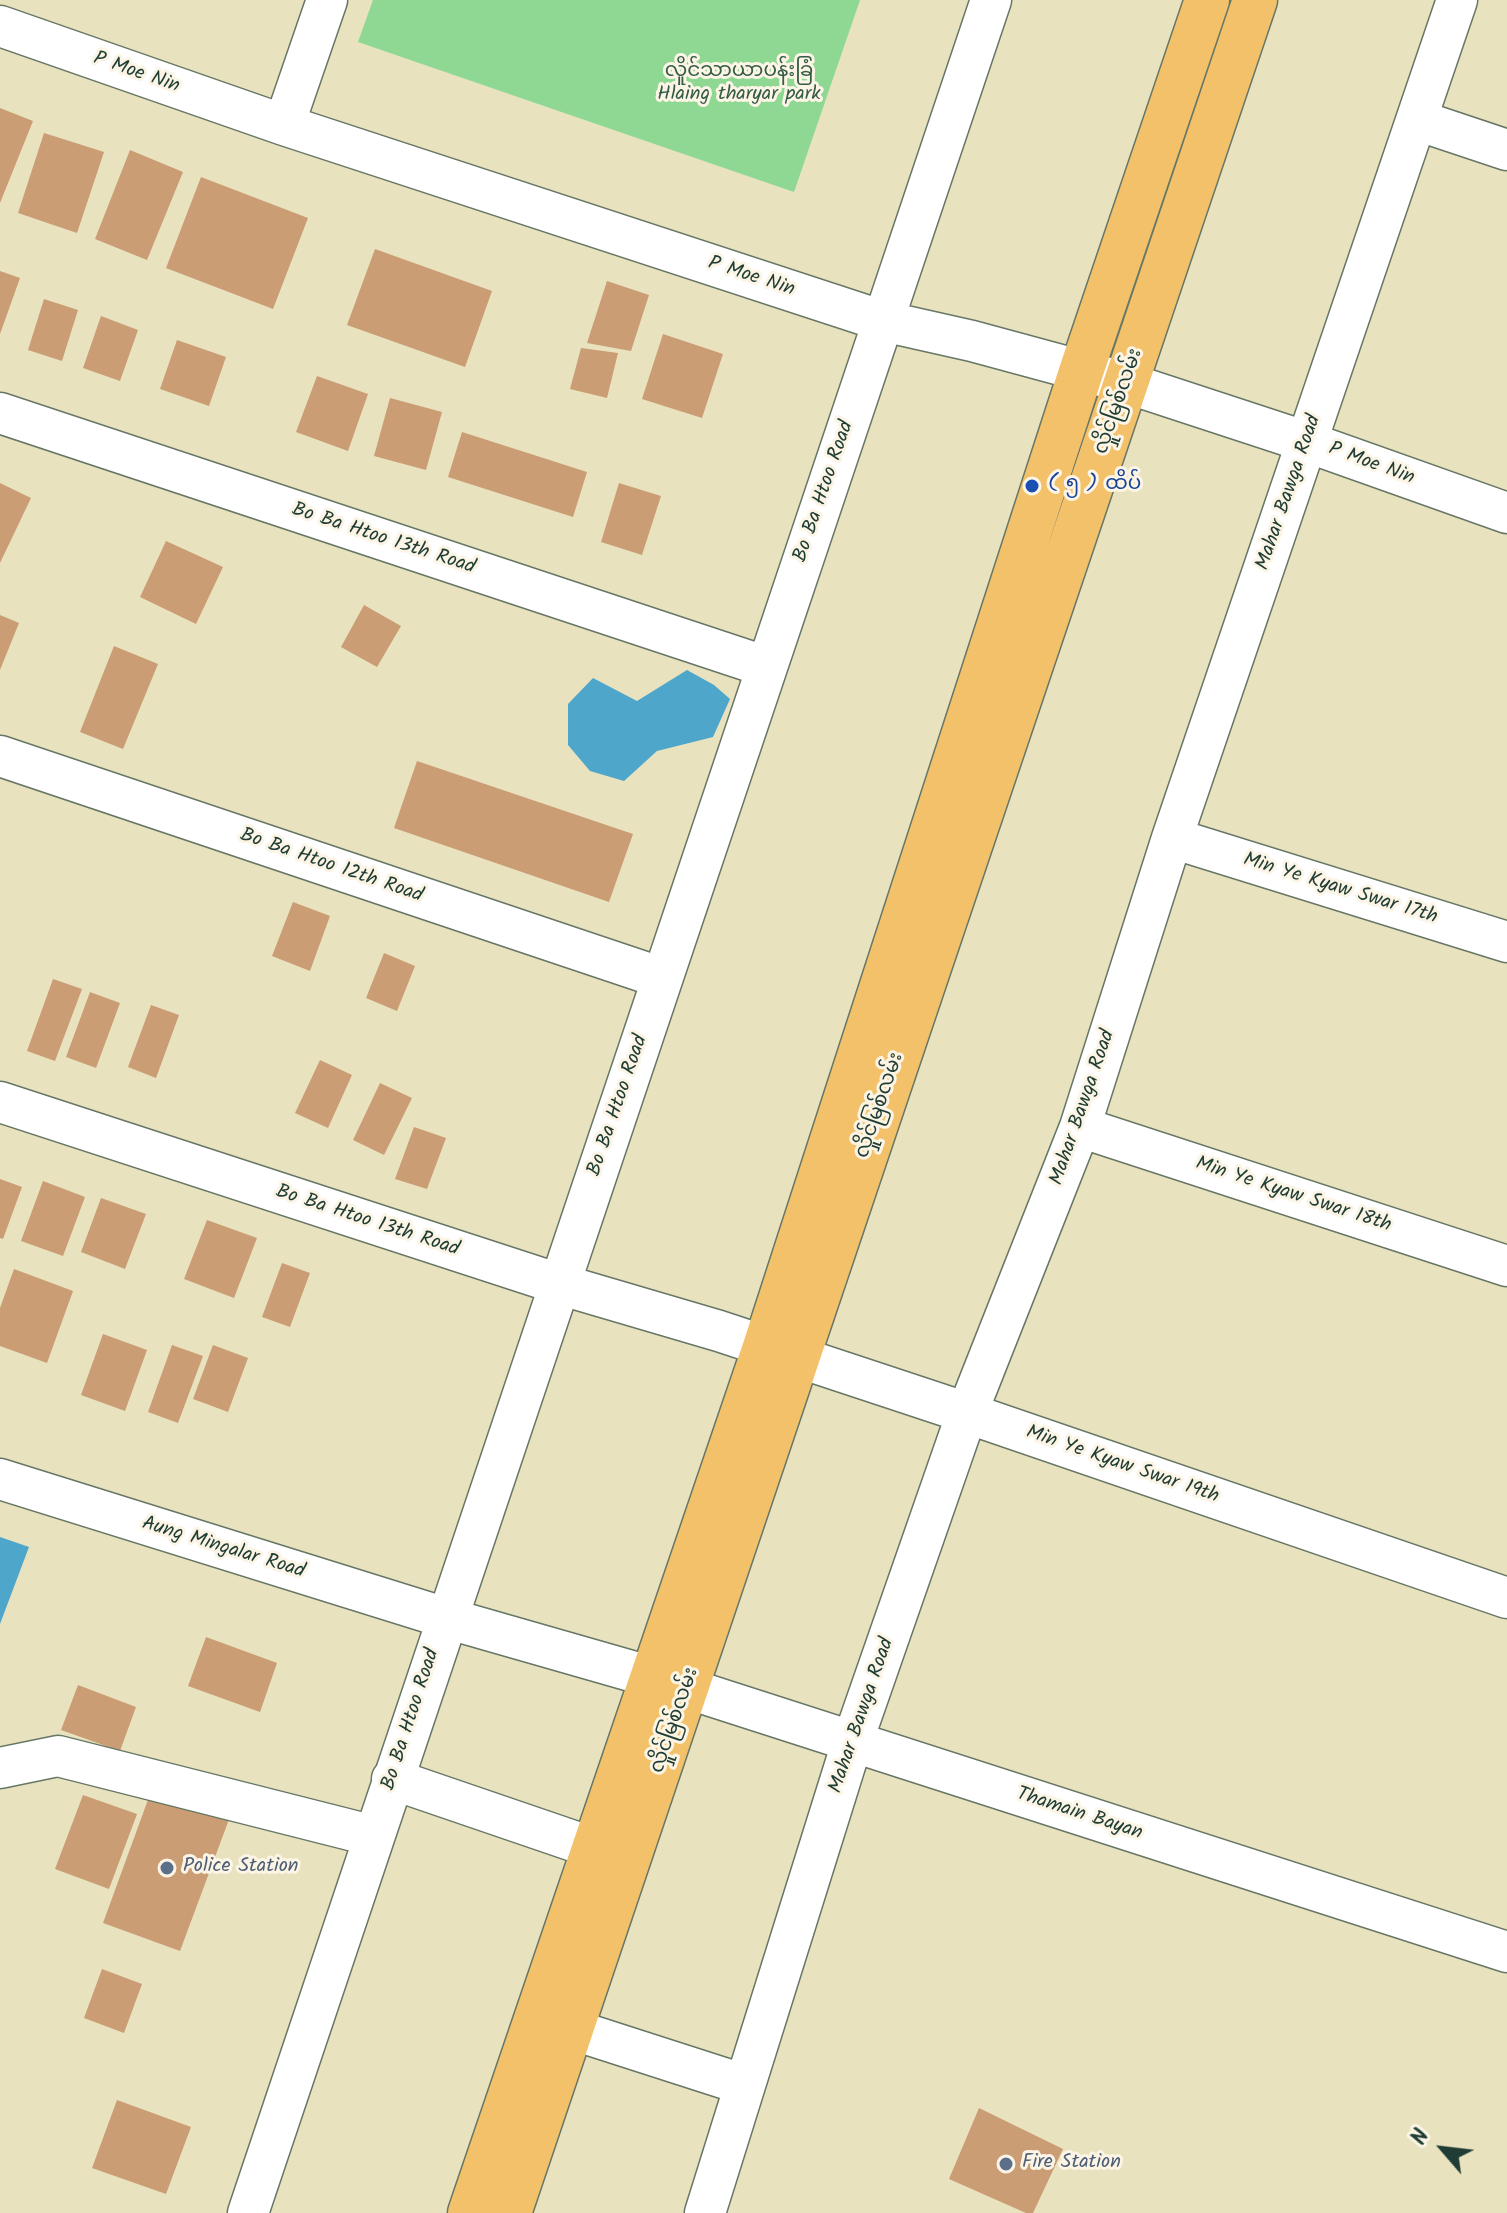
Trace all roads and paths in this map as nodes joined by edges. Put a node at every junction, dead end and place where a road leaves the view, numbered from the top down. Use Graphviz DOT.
graph roads {
  1 [pos="327,0"];
  2 [pos="991,0"];
  3 [pos="1207,0"];
  4 [pos="1255,0"];
  5 [pos="1457,0"];
  6 [pos="0,26"];
  7 [pos="1417,120"];
  8 [pos="284,125"];
  9 [pos="1507,150"];
  10 [pos="883,321"];
  11 [pos="1081,372"];
  12 [pos="1127,383"];
  13 [pos="0,413"];
  14 [pos="1307,442"];
  15 [pos="1507,513"];
  16 [pos="767,667"];
  17 [pos="0,756"];
  18 [pos="1172,838"];
  19 [pos="1507,942"];
  20 [pos="662,978"];
  21 [pos="0,1102"];
  22 [pos="1080,1127"];
  23 [pos="1507,1266"];
  24 [pos="559,1284"];
  25 [pos="766,1347"];
  26 [pos="967,1413"];
  27 [pos="0,1479"];
  28 [pos="1507,1598"];
  29 [pos="446,1618"];
  30 [pos="669,1684"];
  31 [pos="852,1743"];
  32 [pos="0,1768"];
  33 [pos="392,1779"];
  34 [pos="374,1836"];
  35 [pos="611,1854"];
  36 [pos="1507,1952"];
  37 [pos="571,2029"];
  38 [pos="745,2085"];
  39 [pos="248,2213"];
  40 [pos="470,2213"];
  41 [pos="509,2213"];
  42 [pos="705,2213"];
  1 -- 8 [label="street"];
  2 -- 10 [label="street, Bo Ba Htoo Road"];
  3 -- 11 [label="main road, လှိုင်မြစ်လမ်း"];
  4 -- 12 [label="main road, လှိုင်မြစ်လမ်း"];
  5 -- 7 [label="street, Mahar Bawga Road"];
  6 -- 8 [label="street, P Moe Nin"];
  7 -- 9 [label="street"];
  7 -- 14 [label="street, Mahar Bawga Road"];
  8 -- 10 [label="street, P Moe Nin"];
  10 -- 11 [label="street, P Moe Nin"];
  10 -- 16 [label="street, Bo Ba Htoo Road"];
  11 -- 12 [label="street, P Moe Nin"];
  11 -- 25 [label="main road, လှိုင်မြစ်လမ်း"];
  12 -- 14 [label="street, P Moe Nin"];
  12 -- 25 [label="main road, လှိုင်မြစ်လမ်း"];
  13 -- 16 [label="street, Bo Ba Htoo 13th Road"];
  14 -- 15 [label="street, P Moe Nin"];
  14 -- 18 [label="street, Mahar Bawga Road"];
  16 -- 20 [label="street, Bo Ba Htoo Road"];
  17 -- 20 [label="street, Bo Ba Htoo 12th Road"];
  18 -- 19 [label="street, Min Ye Kyaw Swar 17th"];
  18 -- 22 [label="street, Mahar Bawga Road"];
  20 -- 24 [label="street, Bo Ba Htoo Road"];
  21 -- 24 [label="street, Bo Ba Htoo 13th Road"];
  22 -- 23 [label="street, Min Ye Kyaw Swar 18th"];
  22 -- 26 [label="street, Mahar Bawga Road"];
  24 -- 25 [label="street, Bo Ba Htoo 13th Road"];
  24 -- 29 [label="street, Bo Ba Htoo Road"];
  25 -- 26 [label="street, Min Ye Kyaw Swar 19th"];
  25 -- 30 [label="main road, လှိုင်မြစ်လမ်း"];
  26 -- 28 [label="street, Min Ye Kyaw Swar 19th"];
  26 -- 31 [label="street, Mahar Bawga Road"];
  27 -- 29 [label="street, Aung Mingalar Road"];
  29 -- 30 [label="street, Aung Mingalar Road"];
  29 -- 33 [label="street, Bo Ba Htoo Road"];
  30 -- 31 [label="street, Thamain Bayan"];
  30 -- 35 [label="main road, လှိုင်မြစ်လမ်း"];
  31 -- 36 [label="street, Thamain Bayan"];
  31 -- 38 [label="street, Mahar Bawga Road"];
  32 -- 34 [label="street"];
  33 -- 34 [label="street, Bo Ba Htoo Road"];
  33 -- 35 [label="street"];
  34 -- 39 [label="street, Bo Ba Htoo Road"];
  35 -- 37 [label="main road, လှိုင်မြစ်လမ်း"];
  35 -- 40 [label="main road, လှိုင်မြစ်လမ်း"];
  37 -- 38 [label="street"];
  37 -- 41 [label="main road, လှိုင်မြစ်လမ်း"];
  38 -- 42 [label="street, Mahar Bawga Road"];
}
